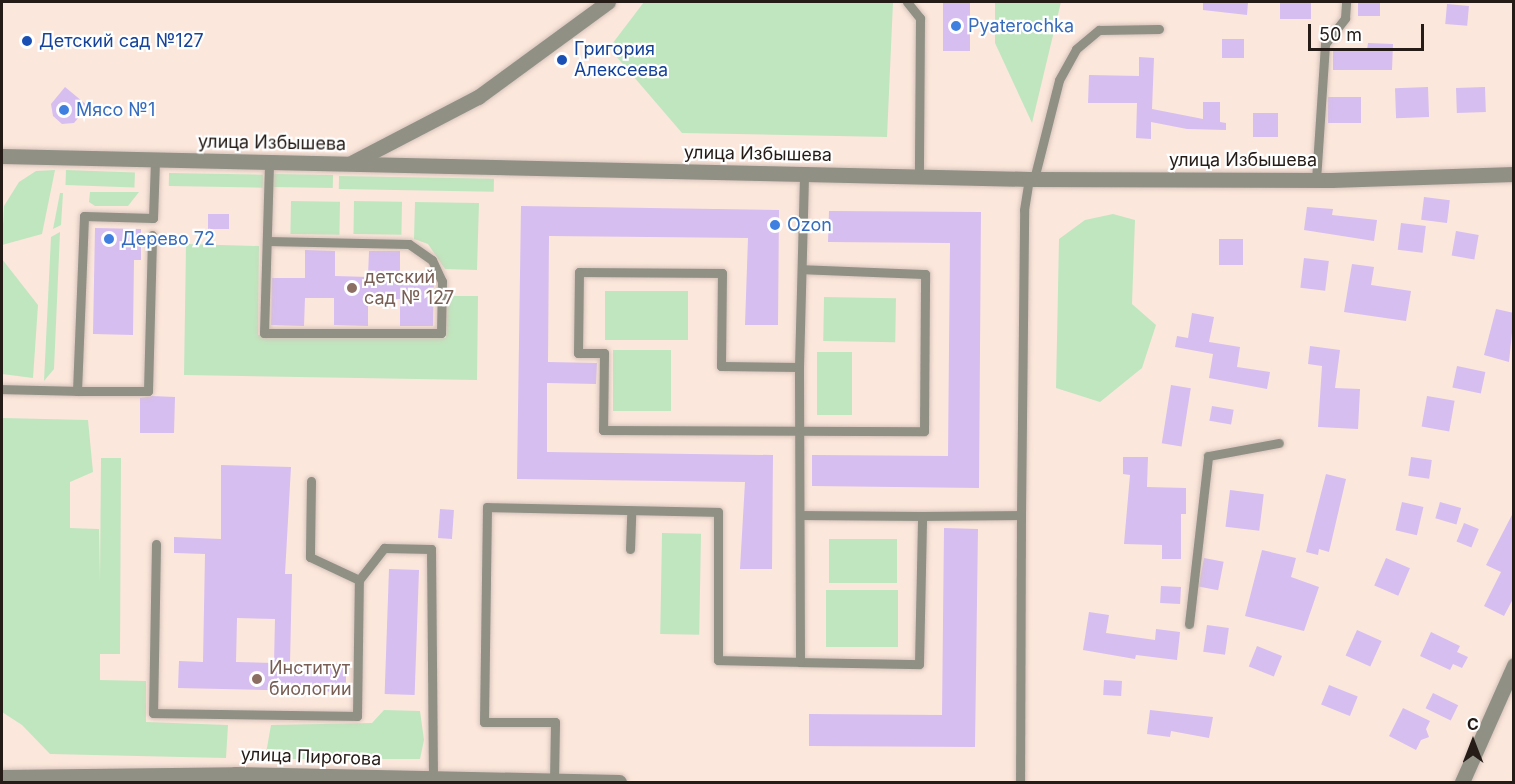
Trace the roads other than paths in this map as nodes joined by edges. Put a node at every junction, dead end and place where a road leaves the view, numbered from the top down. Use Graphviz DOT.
graph roads {
  1 [pos="608,2"];
  2 [pos="907,2"];
  3 [pos="1346,2"];
  4 [pos="1159,29"];
  5 [pos="2,156"];
  6 [pos="155,160"];
  7 [pos="269,163"];
  8 [pos="351,163"];
  9 [pos="804,174"];
  10 [pos="1514,174"];
  11 [pos="918,177"];
  12 [pos="1031,179"];
  13 [pos="1316,180"];
  14 [pos="152,235"];
  15 [pos="267,241"];
  16 [pos="802,270"];
  17 [pos="799,367"];
  18 [pos="2,389"];
  19 [pos="77,391"];
  20 [pos="801,432"];
  21 [pos="1279,444"];
  22 [pos="311,481"];
  23 [pos="631,511"];
  24 [pos="802,515"];
  25 [pos="1022,515"];
  26 [pos="922,516"];
  27 [pos="156,544"];
  28 [pos="630,549"];
  29 [pos="359,580"];
  30 [pos="1188,624"];
  31 [pos="800,662"];
  32 [pos="1514,665"];
  33 [pos="2,777"];
  34 [pos="78,778"];
  35 [pos="235,778"];
  36 [pos="433,780"];
  37 [pos="372,781"];
  38 [pos="554,781"];
  39 [pos="529,782"];
  40 [pos="619,783"];
  41 [pos="1020,783"];
  42 [pos="1462,783"];
  1 -- 8 [label="street"];
  2 -- 11 [label="lane"];
  3 -- 13 [label="lane"];
  4 -- 12 [label="lane"];
  5 -- 6 [label="street, улица Избышева"];
  6 -- 7 [label="street, улица Избышева"];
  6 -- 19 [label="lane"];
  7 -- 8 [label="street, улица Избышева"];
  7 -- 15 [label="lane"];
  8 -- 9 [label="street, улица Избышева"];
  9 -- 11 [label="street, улица Избышева"];
  9 -- 16 [label="lane"];
  10 -- 13 [label="street, улица Избышева"];
  11 -- 12 [label="street, улица Избышева"];
  12 -- 13 [label="street, улица Избышева"];
  12 -- 25 [label="lane"];
  14 -- 19 [label="lane"];
  15 -- 15 [label="lane"];
  16 -- 17 [label="lane"];
  16 -- 20 [label="lane"];
  17 -- 20 [label="lane"];
  17 -- 20 [label="lane"];
  18 -- 19 [label="lane"];
  20 -- 24 [label="lane"];
  21 -- 30 [label="lane"];
  22 -- 29 [label="lane"];
  23 -- 28 [label="lane"];
  23 -- 31 [label="lane"];
  23 -- 38 [label="lane"];
  24 -- 26 [label="lane"];
  24 -- 31 [label="lane"];
  25 -- 26 [label="lane"];
  25 -- 41 [label="lane"];
  26 -- 31 [label="lane"];
  27 -- 29 [label="lane"];
  29 -- 36 [label="lane"];
  32 -- 42 [label="street"];
  33 -- 34 [label="street, улица Пирогова"];
  34 -- 35 [label="street, улица Пирогова"];
  35 -- 37 [label="street, улица Пирогова"];
  36 -- 37 [label="street, улица Пирогова"];
  36 -- 39 [label="street, улица Пирогова"];
  38 -- 39 [label="street, улица Пирогова"];
  38 -- 40 [label="street, улица Пирогова"];
}
